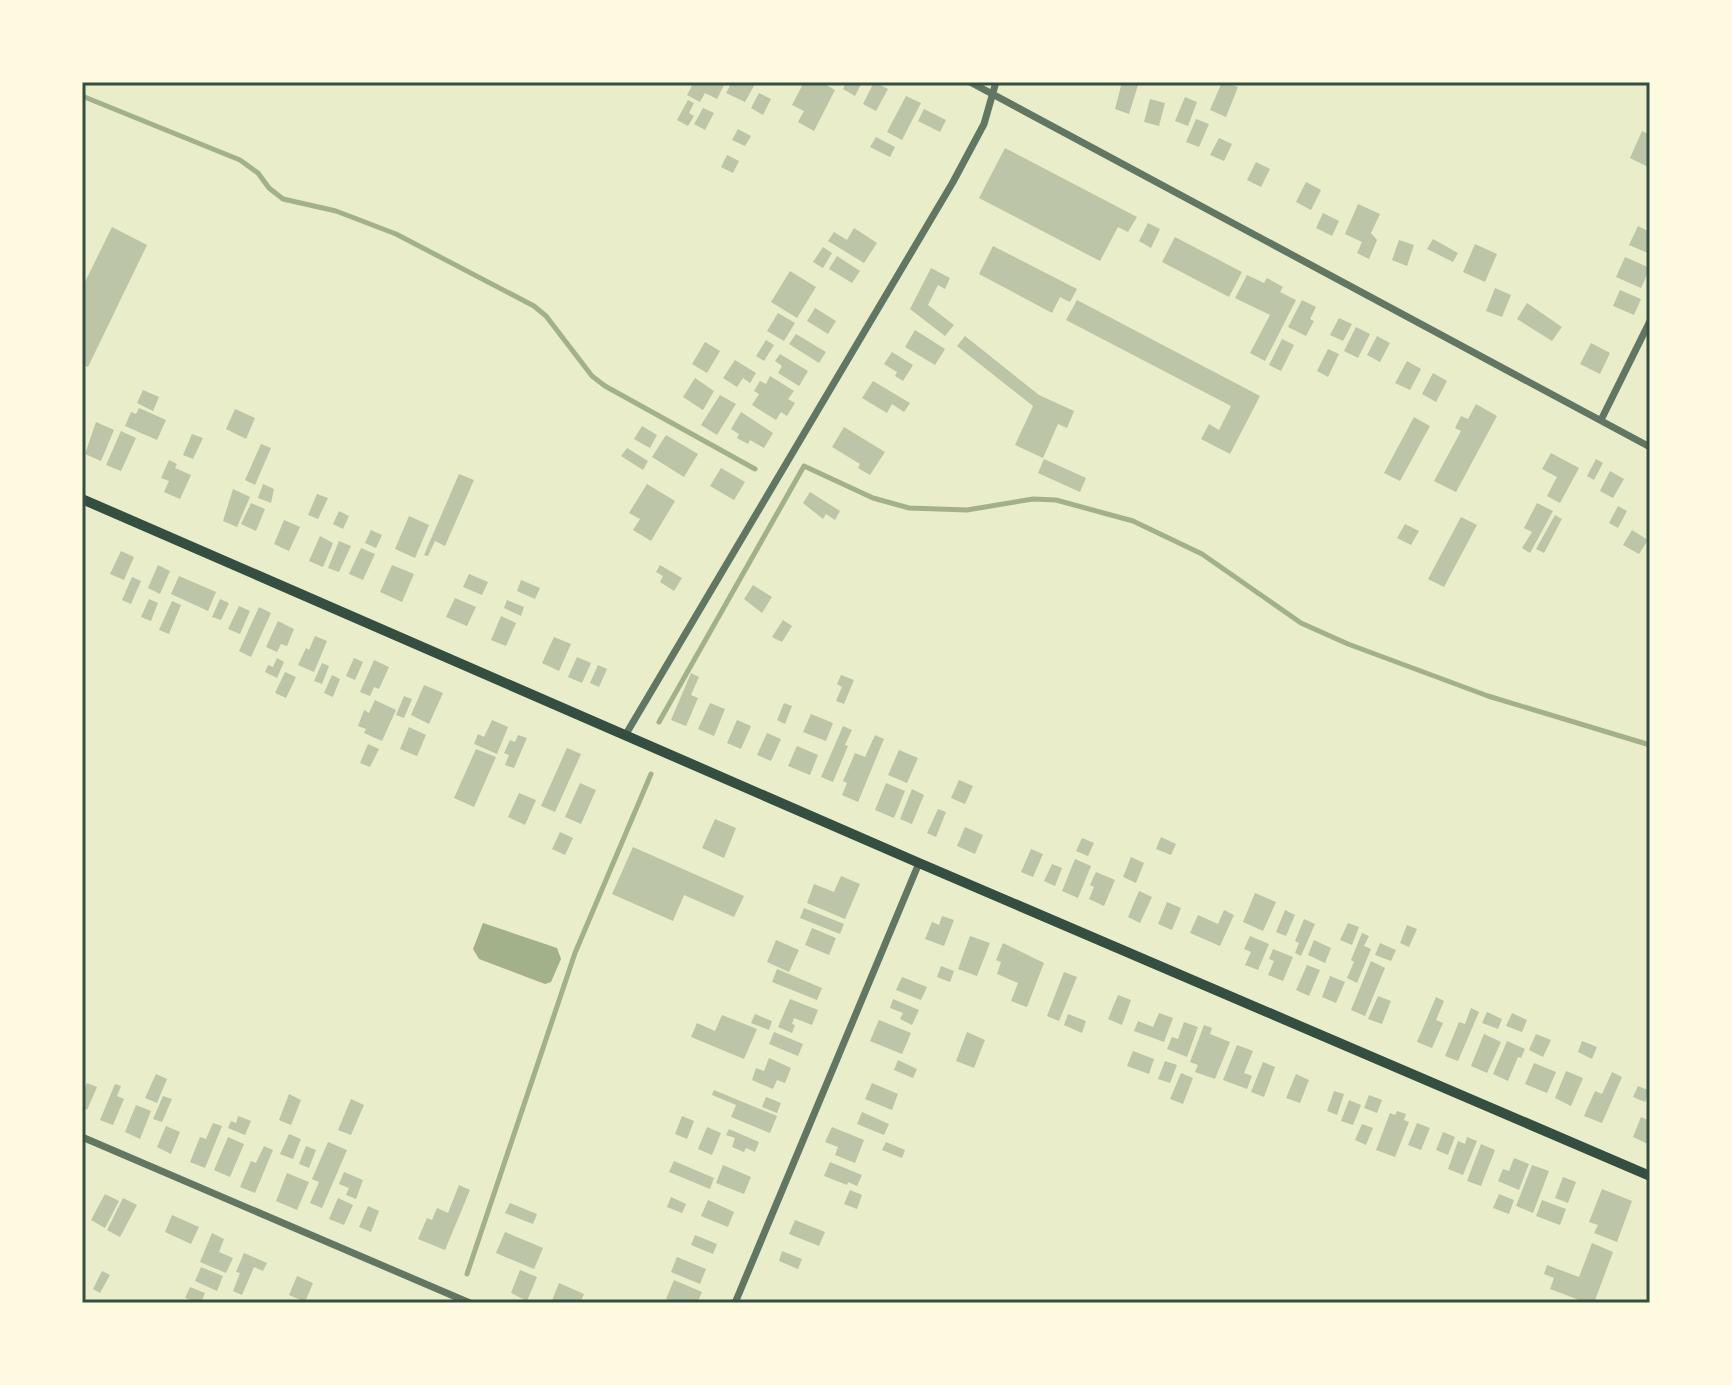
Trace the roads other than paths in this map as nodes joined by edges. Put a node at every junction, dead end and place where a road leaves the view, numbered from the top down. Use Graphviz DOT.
graph roads {
  1 [pos="970,82"];
  2 [pos="996,82"];
  3 [pos="994,93"];
  4 [pos="1650,321"];
  5 [pos="1601,420"];
  6 [pos="1650,447"];
  7 [pos="82,499"];
  8 [pos="626,734"];
  9 [pos="919,863"];
  10 [pos="82,1137"];
  11 [pos="1650,1176"];
  12 [pos="470,1303"];
  13 [pos="735,1303"];
  1 -- 3 [label="street"];
  2 -- 3 [label="street"];
  3 -- 5 [label="street"];
  3 -- 8 [label="street"];
  4 -- 5 [label="street"];
  5 -- 6 [label="street"];
  7 -- 8 [label="main road"];
  8 -- 9 [label="main road"];
  9 -- 11 [label="main road"];
  9 -- 13 [label="street"];
  10 -- 12 [label="street"];
}
